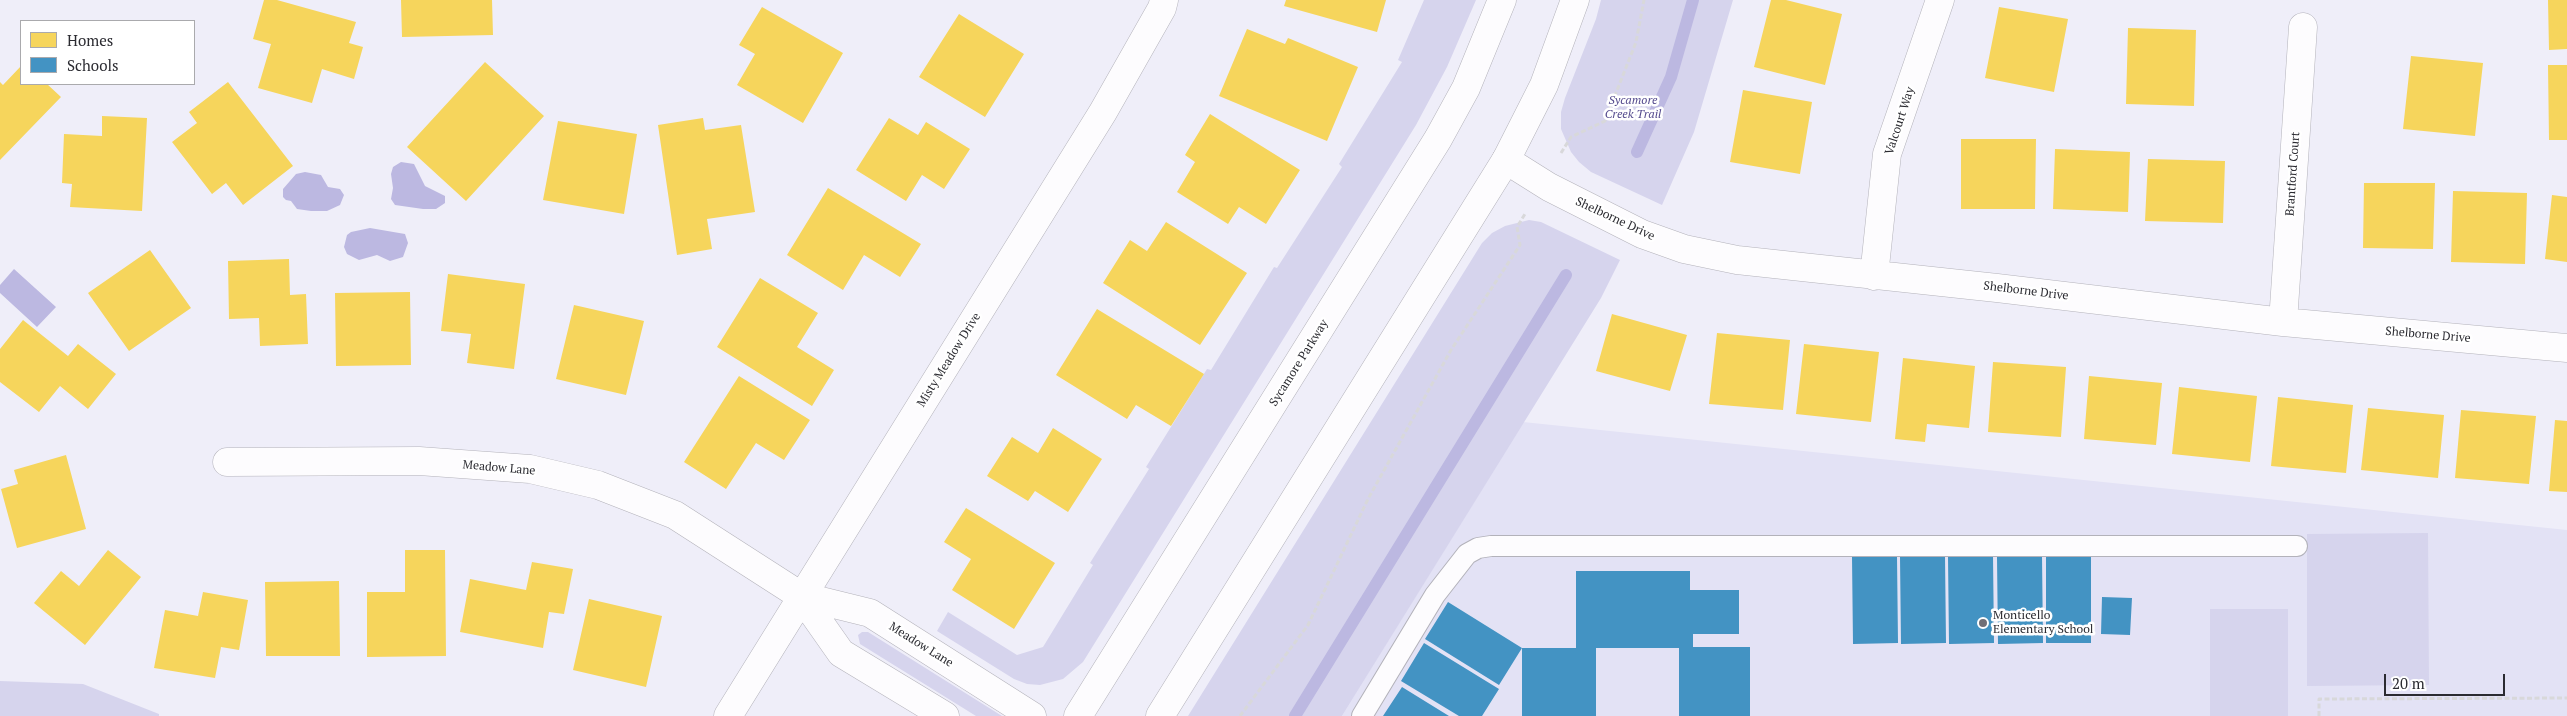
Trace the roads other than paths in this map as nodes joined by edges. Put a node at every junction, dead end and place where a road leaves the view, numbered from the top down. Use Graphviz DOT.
graph roads {
  1 [pos="1164,0"];
  2 [pos="1502,0"];
  3 [pos="1575,0"];
  4 [pos="1940,0"];
  5 [pos="2303,27"];
  6 [pos="1506,160"];
  7 [pos="1874,276"];
  8 [pos="2282,322"];
  9 [pos="2567,348"];
  10 [pos="227,462"];
  11 [pos="2297,546"];
  12 [pos="801,596"];
  13 [pos="728,716"];
  14 [pos="945,716"];
  15 [pos="1032,716"];
  16 [pos="1078,716"];
  17 [pos="1160,716"];
  18 [pos="1362,716"];
  1 -- 12 [label="street, Misty Meadow Drive"];
  2 -- 16 [label="street, Sycamore Parkway"];
  3 -- 6 [label="street"];
  4 -- 7 [label="street, Valcourt Way"];
  5 -- 8 [label="street, Brantford Court"];
  6 -- 7 [label="street, Shelborne Drive"];
  6 -- 17 [label="street"];
  7 -- 8 [label="street, Shelborne Drive"];
  8 -- 9 [label="street, Shelborne Drive"];
  10 -- 12 [label="street, Meadow Lane"];
  11 -- 18 [label="lane"];
  12 -- 13 [label="street, Misty Meadow Drive"];
  12 -- 14 [label="street, Meadow Lane"];
  12 -- 15 [label="street, Meadow Lane"];
}
